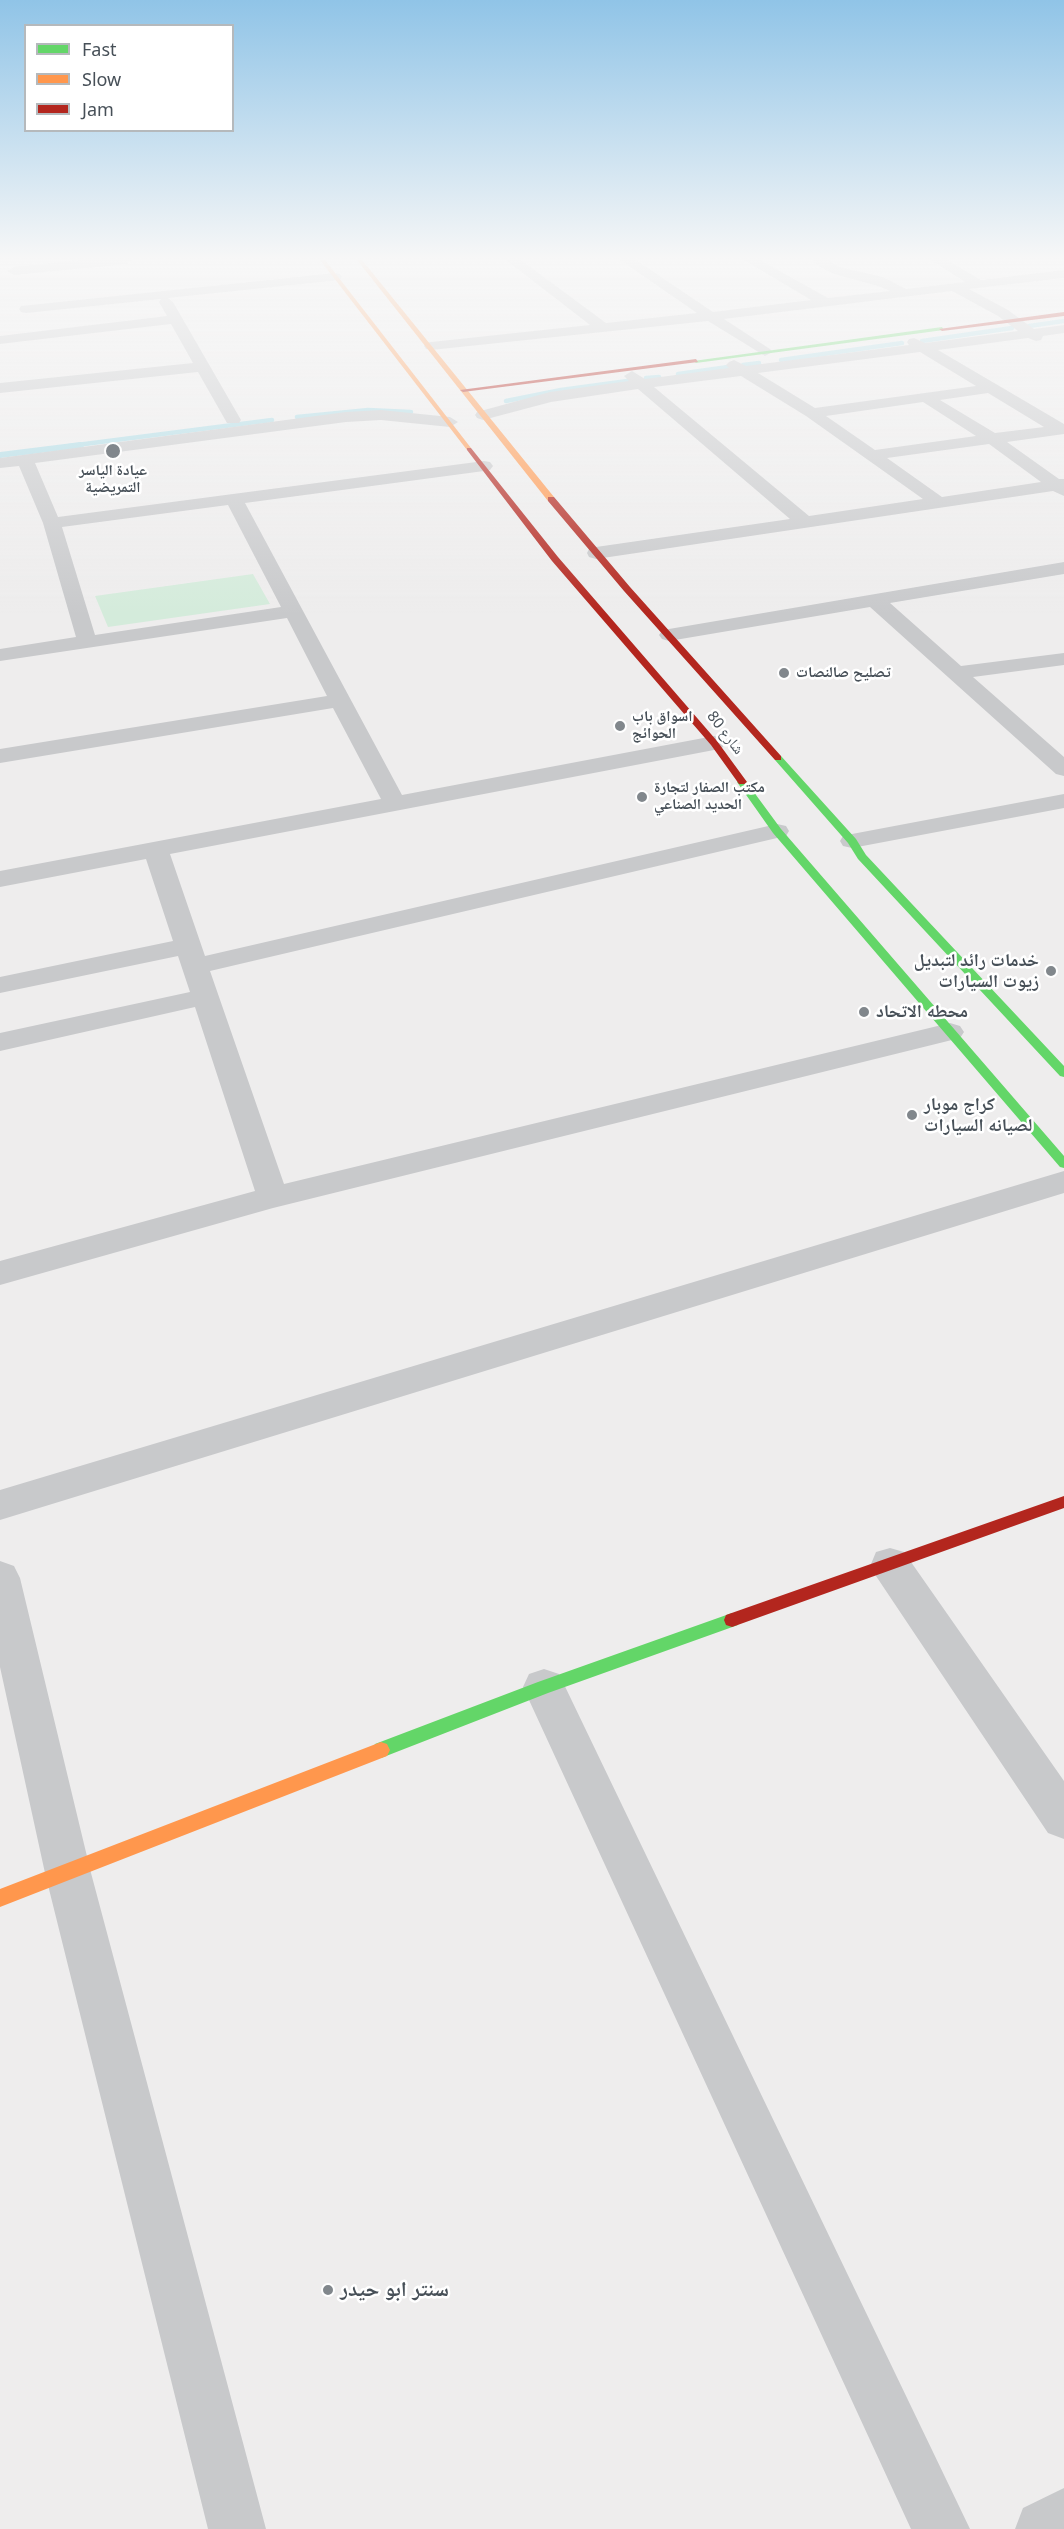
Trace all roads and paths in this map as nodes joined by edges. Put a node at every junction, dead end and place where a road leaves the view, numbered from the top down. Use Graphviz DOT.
graph roads {
  1 [pos="96,378"];
  2 [pos="209,378"];
  3 [pos="415,378"];
  4 [pos="454,378"];
  5 [pos="559,378"];
  6 [pos="634,378"];
  7 [pos="681,378"];
  8 [pos="755,378"];
  9 [pos="975,378"];
  10 [pos="673,379"];
  11 [pos="642,384"];
  12 [pos="0,388"];
  13 [pos="992,388"];
  14 [pos="463,390"];
  15 [pos="428,394"];
  16 [pos="925,397"];
  17 [pos="812,413"];
  18 [pos="483,415"];
  19 [pos="286,419"];
  20 [pos="233,420"];
  21 [pos="450,422"];
  22 [pos="1063,430"];
  23 [pos="992,439"];
  24 [pos="0,449"];
  25 [pos="873,455"];
  26 [pos="25,460"];
  27 [pos="0,463"];
  28 [pos="484,466"];
  29 [pos="1061,487"];
  30 [pos="234,499"];
  31 [pos="938,502"];
  32 [pos="805,522"];
  33 [pos="52,523"];
  34 [pos="596,553"];
  35 [pos="1064,568"];
  36 [pos="875,601"];
  37 [pos="293,611"];
  38 [pos="669,635"];
  39 [pos="87,641"];
  40 [pos="0,655"];
  41 [pos="1064,659"];
  42 [pos="958,673"];
  43 [pos="340,700"];
  44 [pos="714,743"];
  45 [pos="0,756"];
  46 [pos="1064,769"];
  47 [pos="1064,801"];
  48 [pos="395,804"];
  49 [pos="777,831"];
  50 [pos="852,841"];
  51 [pos="156,849"];
  52 [pos="0,879"];
  53 [pos="192,956"];
  54 [pos="0,985"];
  55 [pos="205,997"];
  56 [pos="950,1032"];
  57 [pos="0,1042"];
  58 [pos="1064,1073"];
  59 [pos="1064,1164"];
  60 [pos="1064,1182"];
  61 [pos="273,1197"];
  62 [pos="0,1273"];
  63 [pos="1064,1502"];
  64 [pos="0,1505"];
  65 [pos="890,1564"];
  66 [pos="0,1578"];
  67 [pos="544,1687"];
  68 [pos="1064,1818"];
  69 [pos="68,1873"];
  70 [pos="0,1898"];
  71 [pos="1064,2517"];
  72 [pos="237,2529"];
  73 [pos="941,2529"];
  74 [pos="1044,2529"];
  1 -- 12 [label="street"];
  2 -- 20 [label="street"];
  3 -- 15 [label="main road, شارع 80"];
  4 -- 14 [label="main road, شارع 80"];
  5 -- 14 [label="main road"];
  6 -- 11 [label="street"];
  7 -- 10 [label="street"];
  8 -- 17 [label="street"];
  9 -- 13 [label="street"];
  10 -- 11 [label="street"];
  11 -- 18 [label="street"];
  11 -- 32 [label="street"];
  13 -- 16 [label="street"];
  13 -- 22 [label="street"];
  14 -- 18 [label="main road, شارع 80"];
  15 -- 19 [label="street"];
  15 -- 21 [label="main road, شارع 80"];
  16 -- 17 [label="street"];
  16 -- 23 [label="street"];
  17 -- 25 [label="street"];
  18 -- 34 [label="main road, شارع 80"];
  19 -- 20 [label="street"];
  19 -- 21 [label="street"];
  19 -- 26 [label="street"];
  20 -- 24 [label="street"];
  21 -- 28 [label="main road, شارع 80"];
  22 -- 23 [label="street"];
  23 -- 25 [label="street"];
  23 -- 29 [label="street"];
  25 -- 31 [label="street"];
  26 -- 27 [label="street"];
  26 -- 33 [label="street"];
  28 -- 30 [label="street"];
  28 -- 44 [label="main road, شارع 80"];
  29 -- 31 [label="street"];
  30 -- 33 [label="street"];
  30 -- 37 [label="street"];
  31 -- 32 [label="street"];
  32 -- 34 [label="street"];
  33 -- 39 [label="street"];
  34 -- 38 [label="main road, شارع 80"];
  35 -- 36 [label="street"];
  36 -- 38 [label="street"];
  36 -- 42 [label="street"];
  37 -- 39 [label="street"];
  37 -- 43 [label="street"];
  38 -- 50 [label="main road, شارع 80"];
  39 -- 40 [label="street"];
  41 -- 42 [label="street"];
  42 -- 46 [label="street"];
  43 -- 45 [label="street"];
  43 -- 48 [label="street"];
  44 -- 48 [label="street"];
  44 -- 49 [label="main road, شارع 80"];
  47 -- 50 [label="street"];
  48 -- 51 [label="street"];
  49 -- 53 [label="street"];
  49 -- 56 [label="main road, شارع 80"];
  50 -- 58 [label="main road, شارع 80"];
  51 -- 52 [label="street"];
  51 -- 53 [label="street"];
  53 -- 54 [label="street"];
  53 -- 55 [label="street"];
  55 -- 57 [label="street"];
  55 -- 61 [label="street"];
  56 -- 59 [label="main road, شارع 80"];
  56 -- 61 [label="street"];
  60 -- 64 [label="street"];
  61 -- 62 [label="street"];
  63 -- 65 [label="main road"];
  65 -- 67 [label="main road"];
  65 -- 68 [label="street"];
  66 -- 69 [label="street"];
  67 -- 69 [label="main road"];
  67 -- 73 [label="street"];
  69 -- 70 [label="main road"];
  69 -- 72 [label="street"];
  71 -- 74 [label="street"];
}
